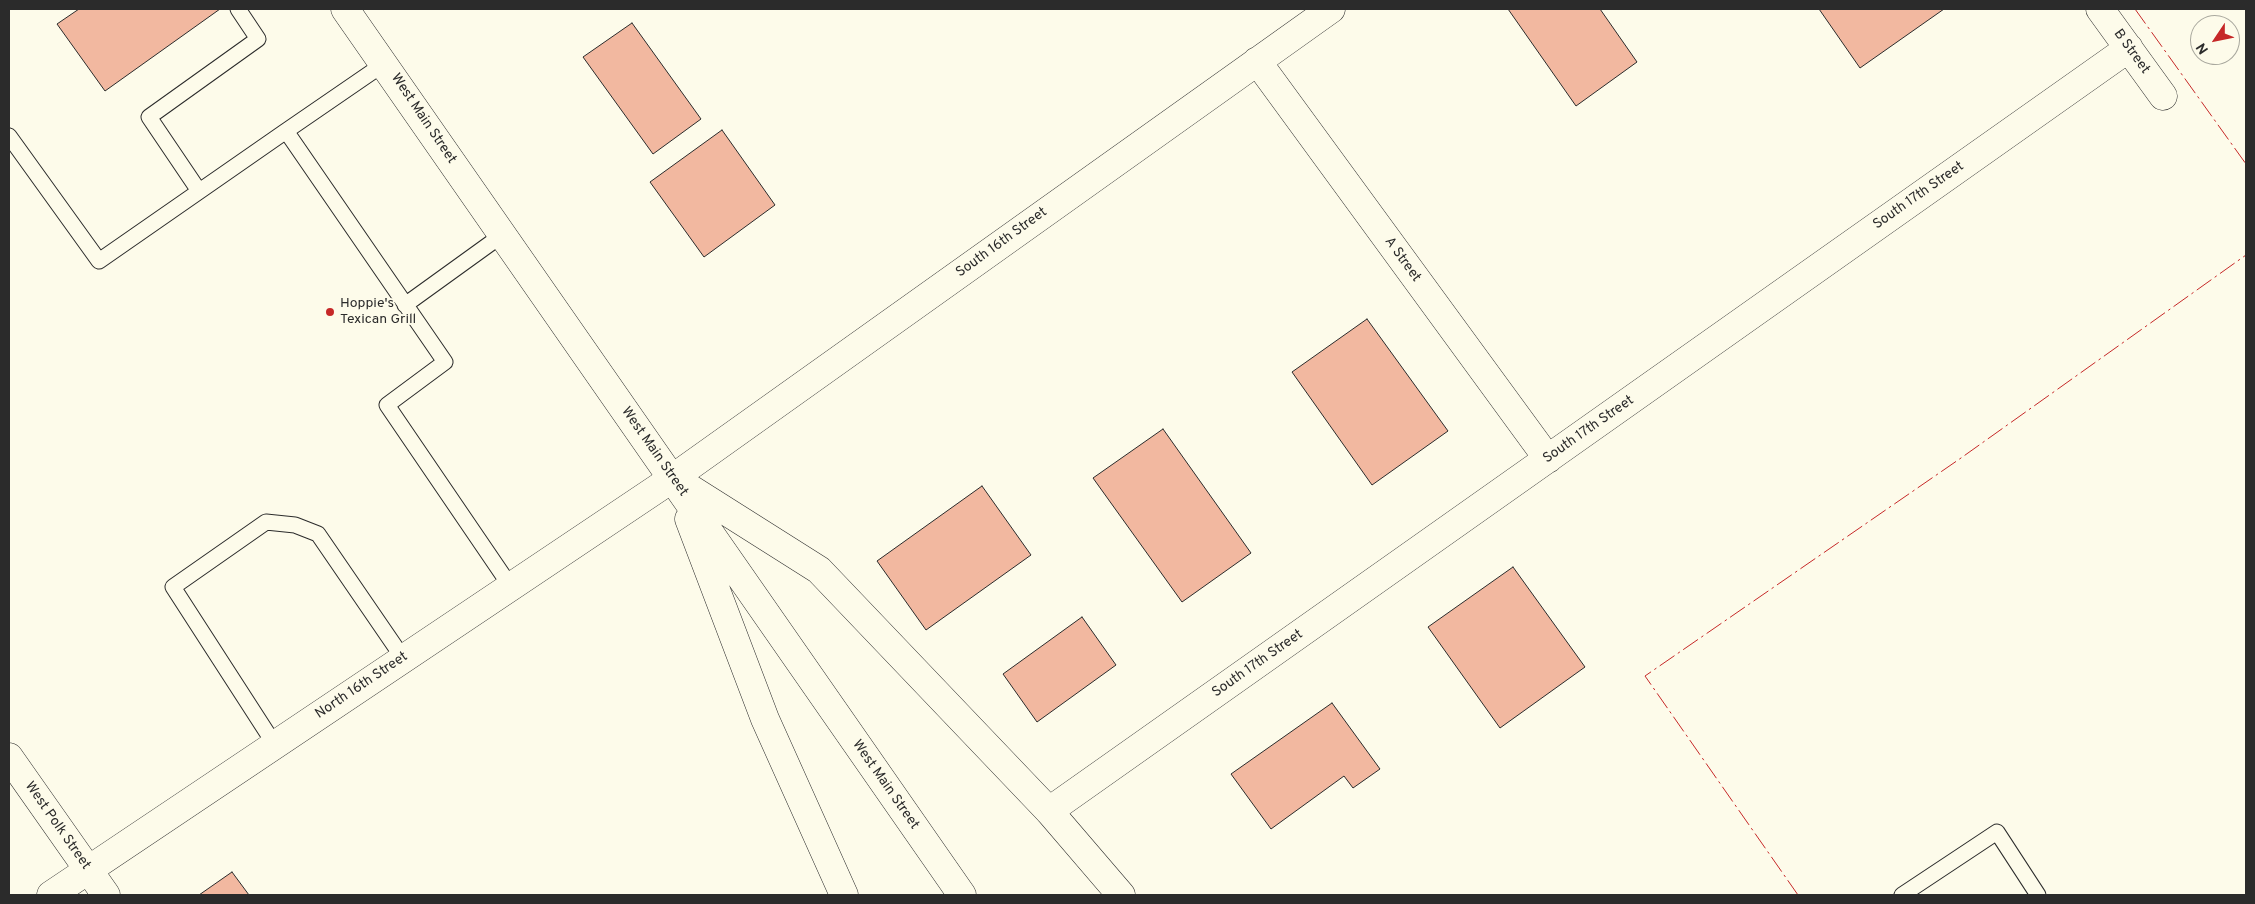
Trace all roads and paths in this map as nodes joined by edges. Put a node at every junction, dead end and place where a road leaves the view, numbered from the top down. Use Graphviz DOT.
graph roads {
  1 [pos="238,9"];
  2 [pos="345,9"];
  3 [pos="1331,9"];
  4 [pos="2100,9"];
  5 [pos="2128,48"];
  6 [pos="1257,61"];
  7 [pos="384,63"];
  8 [pos="2163,96"];
  9 [pos="286,132"];
  10 [pos="9,136"];
  11 [pos="199,191"];
  12 [pos="502,235"];
  13 [pos="405,304"];
  14 [pos="1548,459"];
  15 [pos="673,478"];
  16 [pos="511,587"];
  17 [pos="404,658"];
  18 [pos="275,745"];
  19 [pos="9,757"];
  20 [pos="1049,811"];
  21 [pos="87,870"];
  22 [pos="51,895"];
  23 [pos="106,895"];
  24 [pos="844,895"];
  25 [pos="962,895"];
  26 [pos="1121,895"];
  27 [pos="1902,895"];
  28 [pos="2038,895"];
  1 -- 11 [label="lane"];
  2 -- 7 [label="street, West Main Street"];
  3 -- 6 [label="street, South 16th Street"];
  4 -- 5 [label="street, B Street"];
  5 -- 8 [label="street, B Street"];
  5 -- 14 [label="street, South 17th Street"];
  6 -- 14 [label="street, A Street"];
  6 -- 15 [label="street, South 16th Street"];
  7 -- 9 [label="lane"];
  7 -- 12 [label="street, West Main Street"];
  9 -- 11 [label="lane"];
  9 -- 13 [label="lane"];
  10 -- 11 [label="lane"];
  12 -- 13 [label="lane"];
  12 -- 15 [label="street, West Main Street"];
  13 -- 16 [label="lane"];
  14 -- 20 [label="street, South 17th Street"];
  15 -- 16 [label="street, North 16th Street"];
  15 -- 20 [label="street"];
  15 -- 24 [label="street"];
  15 -- 25 [label="street, West Main Street"];
  16 -- 17 [label="street, North 16th Street"];
  17 -- 18 [label="street, North 16th Street"];
  17 -- 18 [label="lane"];
  18 -- 21 [label="street, North 16th Street"];
  19 -- 21 [label="street, West Polk Street"];
  20 -- 26 [label="street"];
  21 -- 22 [label="street, North 16th Street"];
  21 -- 23 [label="street, West Polk Street"];
  27 -- 28 [label="lane"];
}
